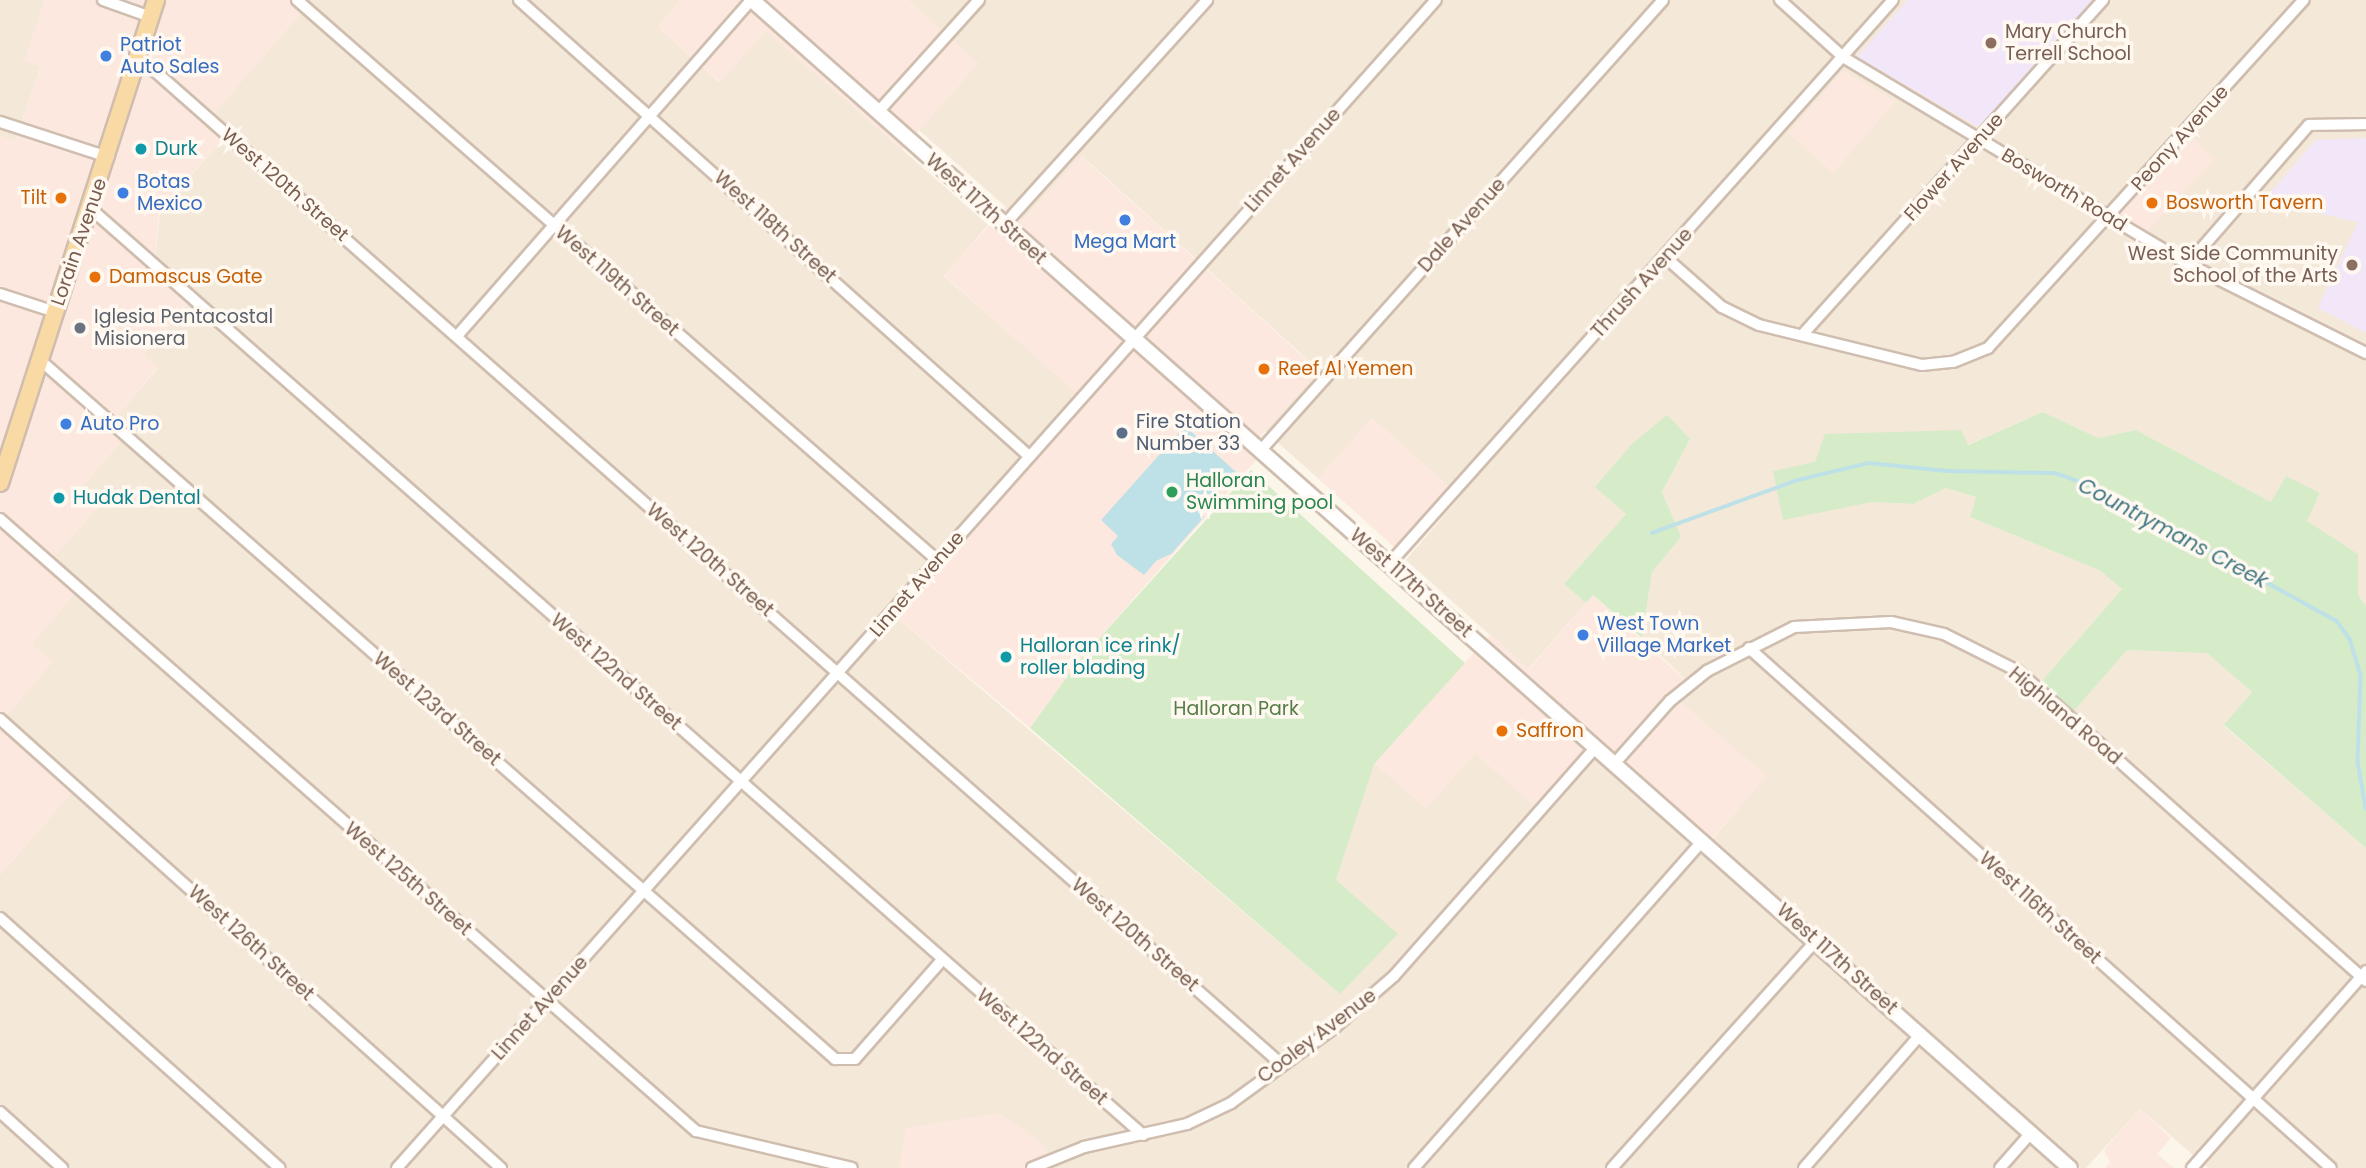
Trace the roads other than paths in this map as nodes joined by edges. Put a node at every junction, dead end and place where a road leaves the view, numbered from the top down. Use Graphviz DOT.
graph roads {
  1 [pos="103,0"];
  2 [pos="156,0"];
  3 [pos="297,0"];
  4 [pos="519,0"];
  5 [pos="752,0"];
  6 [pos="979,0"];
  7 [pos="1207,0"];
  8 [pos="1436,0"];
  9 [pos="1664,0"];
  10 [pos="1780,0"];
  11 [pos="1894,0"];
  12 [pos="2103,0"];
  13 [pos="2304,0"];
  14 [pos="151,17"];
  15 [pos="1843,57"];
  16 [pos="140,58"];
  17 [pos="878,112"];
  18 [pos="650,114"];
  19 [pos="0,122"];
  20 [pos="2366,124"];
  21 [pos="1980,139"];
  22 [pos="108,157"];
  23 [pos="90,208"];
  24 [pos="2109,217"];
  25 [pos="553,225"];
  26 [pos="1003,225"];
  27 [pos="1665,257"];
  28 [pos="2188,264"];
  29 [pos="0,294"];
  30 [pos="55,312"];
  31 [pos="1804,333"];
  32 [pos="457,336"];
  33 [pos="1133,339"];
  34 [pos="2366,353"];
  35 [pos="40,360"];
  36 [pos="1261,450"];
  37 [pos="1029,456"];
  38 [pos="3,466"];
  39 [pos="0,483"];
  40 [pos="0,519"];
  41 [pos="939,561"];
  42 [pos="1389,564"];
  43 [pos="1749,648"];
  44 [pos="839,674"];
  45 [pos="0,719"];
  46 [pos="1596,747"];
  47 [pos="1615,763"];
  48 [pos="741,782"];
  49 [pos="1703,840"];
  50 [pos="644,891"];
  51 [pos="0,918"];
  52 [pos="1816,941"];
  53 [pos="942,960"];
  54 [pos="2364,976"];
  55 [pos="546,1001"];
  56 [pos="1921,1034"];
  57 [pos="1280,1063"];
  58 [pos="2252,1097"];
  59 [pos="0,1112"];
  60 [pos="443,1116"];
  61 [pos="2031,1133"];
  62 [pos="1143,1135"];
  63 [pos="62,1168"];
  64 [pos="280,1168"];
  65 [pos="397,1168"];
  66 [pos="501,1168"];
  67 [pos="852,1168"];
  68 [pos="1031,1168"];
  69 [pos="1414,1168"];
  70 [pos="1612,1168"];
  71 [pos="1804,1168"];
  72 [pos="2000,1168"];
  73 [pos="2070,1168"];
  74 [pos="2192,1168"];
  75 [pos="2331,1168"];
  1 -- 14 [label="street"];
  2 -- 14 [label="main road, Lorain Avenue"];
  3 -- 25 [label="street, West 119th Street"];
  4 -- 18 [label="street, West 118th Street"];
  5 -- 17 [label="main road, West 117th Street"];
  5 -- 18 [label="street"];
  6 -- 17 [label="street"];
  7 -- 26 [label="street"];
  8 -- 33 [label="street, Linnet Avenue"];
  9 -- 36 [label="street, Dale Avenue"];
  10 -- 15 [label="street, Bosworth Road"];
  11 -- 15 [label="street, Thrush Avenue"];
  12 -- 21 [label="street, Flower Avenue"];
  13 -- 24 [label="street, Peony Avenue"];
  14 -- 16 [label="main road, Lorain Avenue"];
  15 -- 21 [label="street, Bosworth Road"];
  15 -- 27 [label="street, Thrush Avenue"];
  16 -- 22 [label="main road, Lorain Avenue"];
  16 -- 32 [label="street, West 120th Street"];
  17 -- 26 [label="main road, West 117th Street"];
  18 -- 25 [label="street"];
  18 -- 37 [label="street, West 118th Street"];
  19 -- 22 [label="street"];
  20 -- 28 [label="street"];
  21 -- 24 [label="street, Bosworth Road"];
  21 -- 31 [label="street, Flower Avenue"];
  22 -- 23 [label="main road, Lorain Avenue"];
  23 -- 30 [label="main road, Lorain Avenue"];
  23 -- 48 [label="street, West 122nd Street"];
  24 -- 28 [label="street, Bosworth Road"];
  24 -- 31 [label="street, Peony Avenue"];
  25 -- 32 [label="street"];
  25 -- 41 [label="street, West 119th Street"];
  26 -- 33 [label="main road, West 117th Street"];
  27 -- 31 [label="street"];
  27 -- 42 [label="street, Thrush Avenue"];
  28 -- 34 [label="street, Bosworth Road"];
  29 -- 30 [label="street"];
  30 -- 35 [label="main road, Lorain Avenue"];
  32 -- 44 [label="street, West 120th Street"];
  33 -- 36 [label="main road, West 117th Street"];
  33 -- 37 [label="street, Linnet Avenue"];
  35 -- 38 [label="main road, Lorain Avenue"];
  35 -- 50 [label="street, West 123rd Street"];
  36 -- 42 [label="main road, West 117th Street"];
  37 -- 41 [label="street, Linnet Avenue"];
  38 -- 39 [label="main road, Lorain Avenue"];
  40 -- 55 [label="street, West 125th Street"];
  41 -- 44 [label="street, Linnet Avenue"];
  42 -- 46 [label="main road, West 117th Street"];
  43 -- 47 [label="street, Highland Road"];
  43 -- 54 [label="street, Highland Road"];
  43 -- 58 [label="street, West 116th Street"];
  44 -- 48 [label="street, Linnet Avenue"];
  44 -- 57 [label="street, West 120th Street"];
  45 -- 60 [label="street, West 126th Street"];
  46 -- 47 [label="main road, West 117th Street"];
  46 -- 57 [label="street, Cooley Avenue"];
  47 -- 49 [label="main road, West 117th Street"];
  48 -- 50 [label="street, Linnet Avenue"];
  48 -- 53 [label="street, West 122nd Street"];
  49 -- 52 [label="main road, West 117th Street"];
  49 -- 69 [label="street"];
  50 -- 53 [label="street, West 123rd Street"];
  50 -- 55 [label="street, Linnet Avenue"];
  51 -- 64 [label="street"];
  52 -- 56 [label="main road, West 117th Street"];
  52 -- 70 [label="street"];
  53 -- 62 [label="street, West 122nd Street"];
  54 -- 58 [label="street"];
  55 -- 60 [label="street, Linnet Avenue"];
  55 -- 67 [label="street, West 125th Street"];
  56 -- 61 [label="main road, West 117th Street"];
  56 -- 71 [label="street"];
  57 -- 62 [label="street, Cooley Avenue"];
  58 -- 74 [label="street"];
  58 -- 75 [label="street, West 116th Street"];
  59 -- 63 [label="street"];
  60 -- 65 [label="street, Linnet Avenue"];
  60 -- 66 [label="street, West 126th Street"];
  61 -- 72 [label="street"];
  61 -- 73 [label="main road, West 117th Street"];
  62 -- 68 [label="street, Cooley Avenue"];
}
